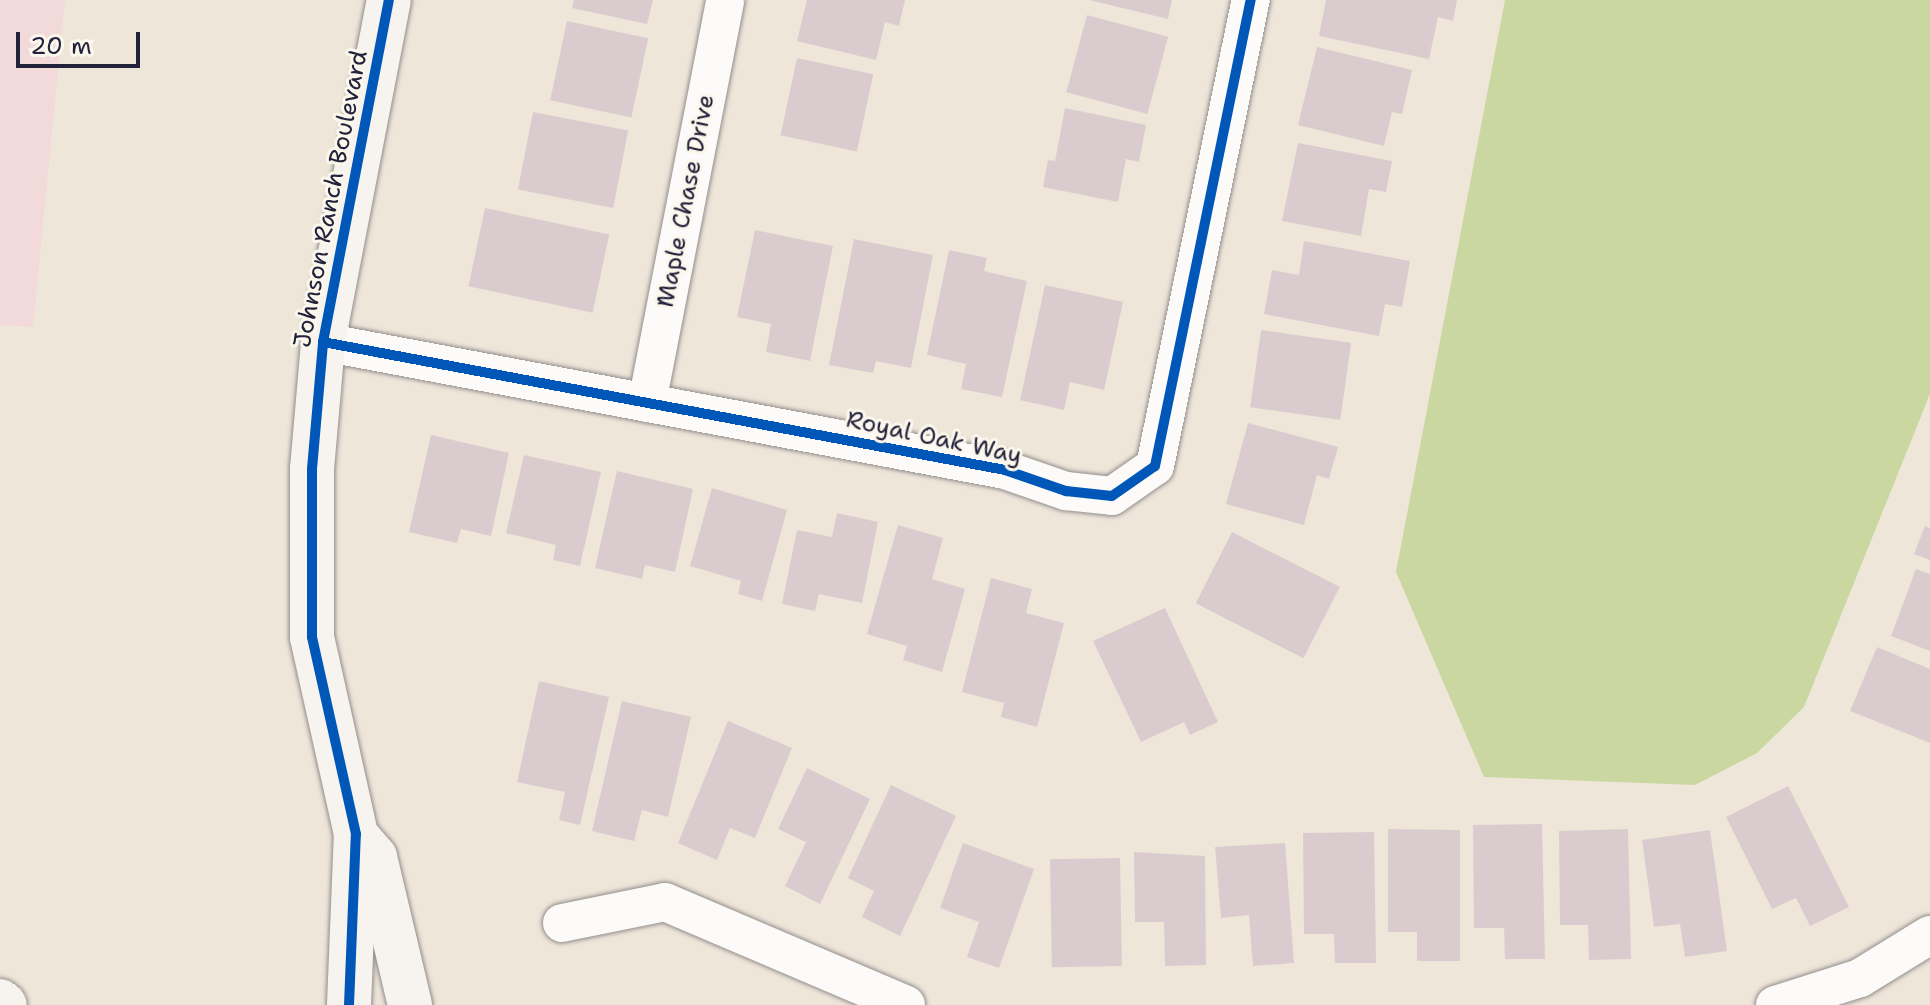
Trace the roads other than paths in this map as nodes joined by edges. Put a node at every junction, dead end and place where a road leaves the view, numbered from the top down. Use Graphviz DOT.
graph roads {
  1 [pos="389,0"];
  2 [pos="725,0"];
  3 [pos="1251,0"];
  4 [pos="323,342"];
  5 [pos="647,403"];
  6 [pos="356,834"];
  7 [pos="562,923"];
  8 [pos="1930,935"];
  9 [pos="0,1001"];
  10 [pos="5,1005"];
  11 [pos="349,1005"];
  12 [pos="410,1005"];
  13 [pos="906,1005"];
  14 [pos="1775,1005"];
  1 -- 4 [label="street, Johnson Ranch Boulevard"];
  2 -- 5 [label="street, Maple Chase Drive"];
  3 -- 5 [label="street, Royal Oak Way"];
  4 -- 5 [label="street, Royal Oak Way"];
  4 -- 6 [label="street, Johnson Ranch Boulevard"];
  6 -- 11 [label="street"];
  6 -- 12 [label="street"];
  7 -- 13 [label="street"];
  8 -- 14 [label="street"];
  9 -- 10 [label="street"];
}
